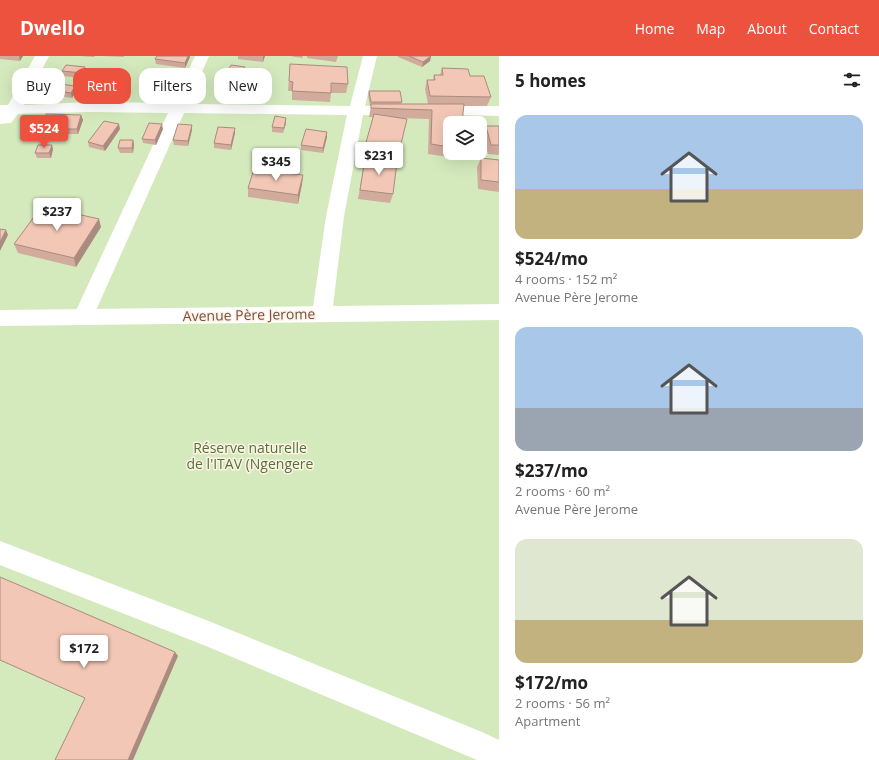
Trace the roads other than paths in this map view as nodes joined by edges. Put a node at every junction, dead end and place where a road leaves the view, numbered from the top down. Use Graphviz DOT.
graph roads {
  1 [pos="42,56"];
  2 [pos="202,56"];
  3 [pos="370,56"];
  4 [pos="177,109"];
  5 [pos="6,110"];
  6 [pos="355,111"];
  7 [pos="499,111"];
  8 [pos="0,125"];
  9 [pos="499,312"];
  10 [pos="322,314"];
  11 [pos="83,317"];
  12 [pos="0,318"];
  13 [pos="0,553"];
  14 [pos="499,755"];
  1 -- 5 [label="street"];
  2 -- 4 [label="street"];
  3 -- 6 [label="street"];
  4 -- 5 [label="street"];
  4 -- 6 [label="street"];
  4 -- 11 [label="street"];
  5 -- 8 [label="street"];
  6 -- 7 [label="street"];
  6 -- 10 [label="street"];
  9 -- 10 [label="street, Avenue Père Jerome"];
  10 -- 11 [label="street, Avenue Père Jerome"];
  11 -- 12 [label="street, Avenue Père Jerome"];
  13 -- 14 [label="street"];
}
